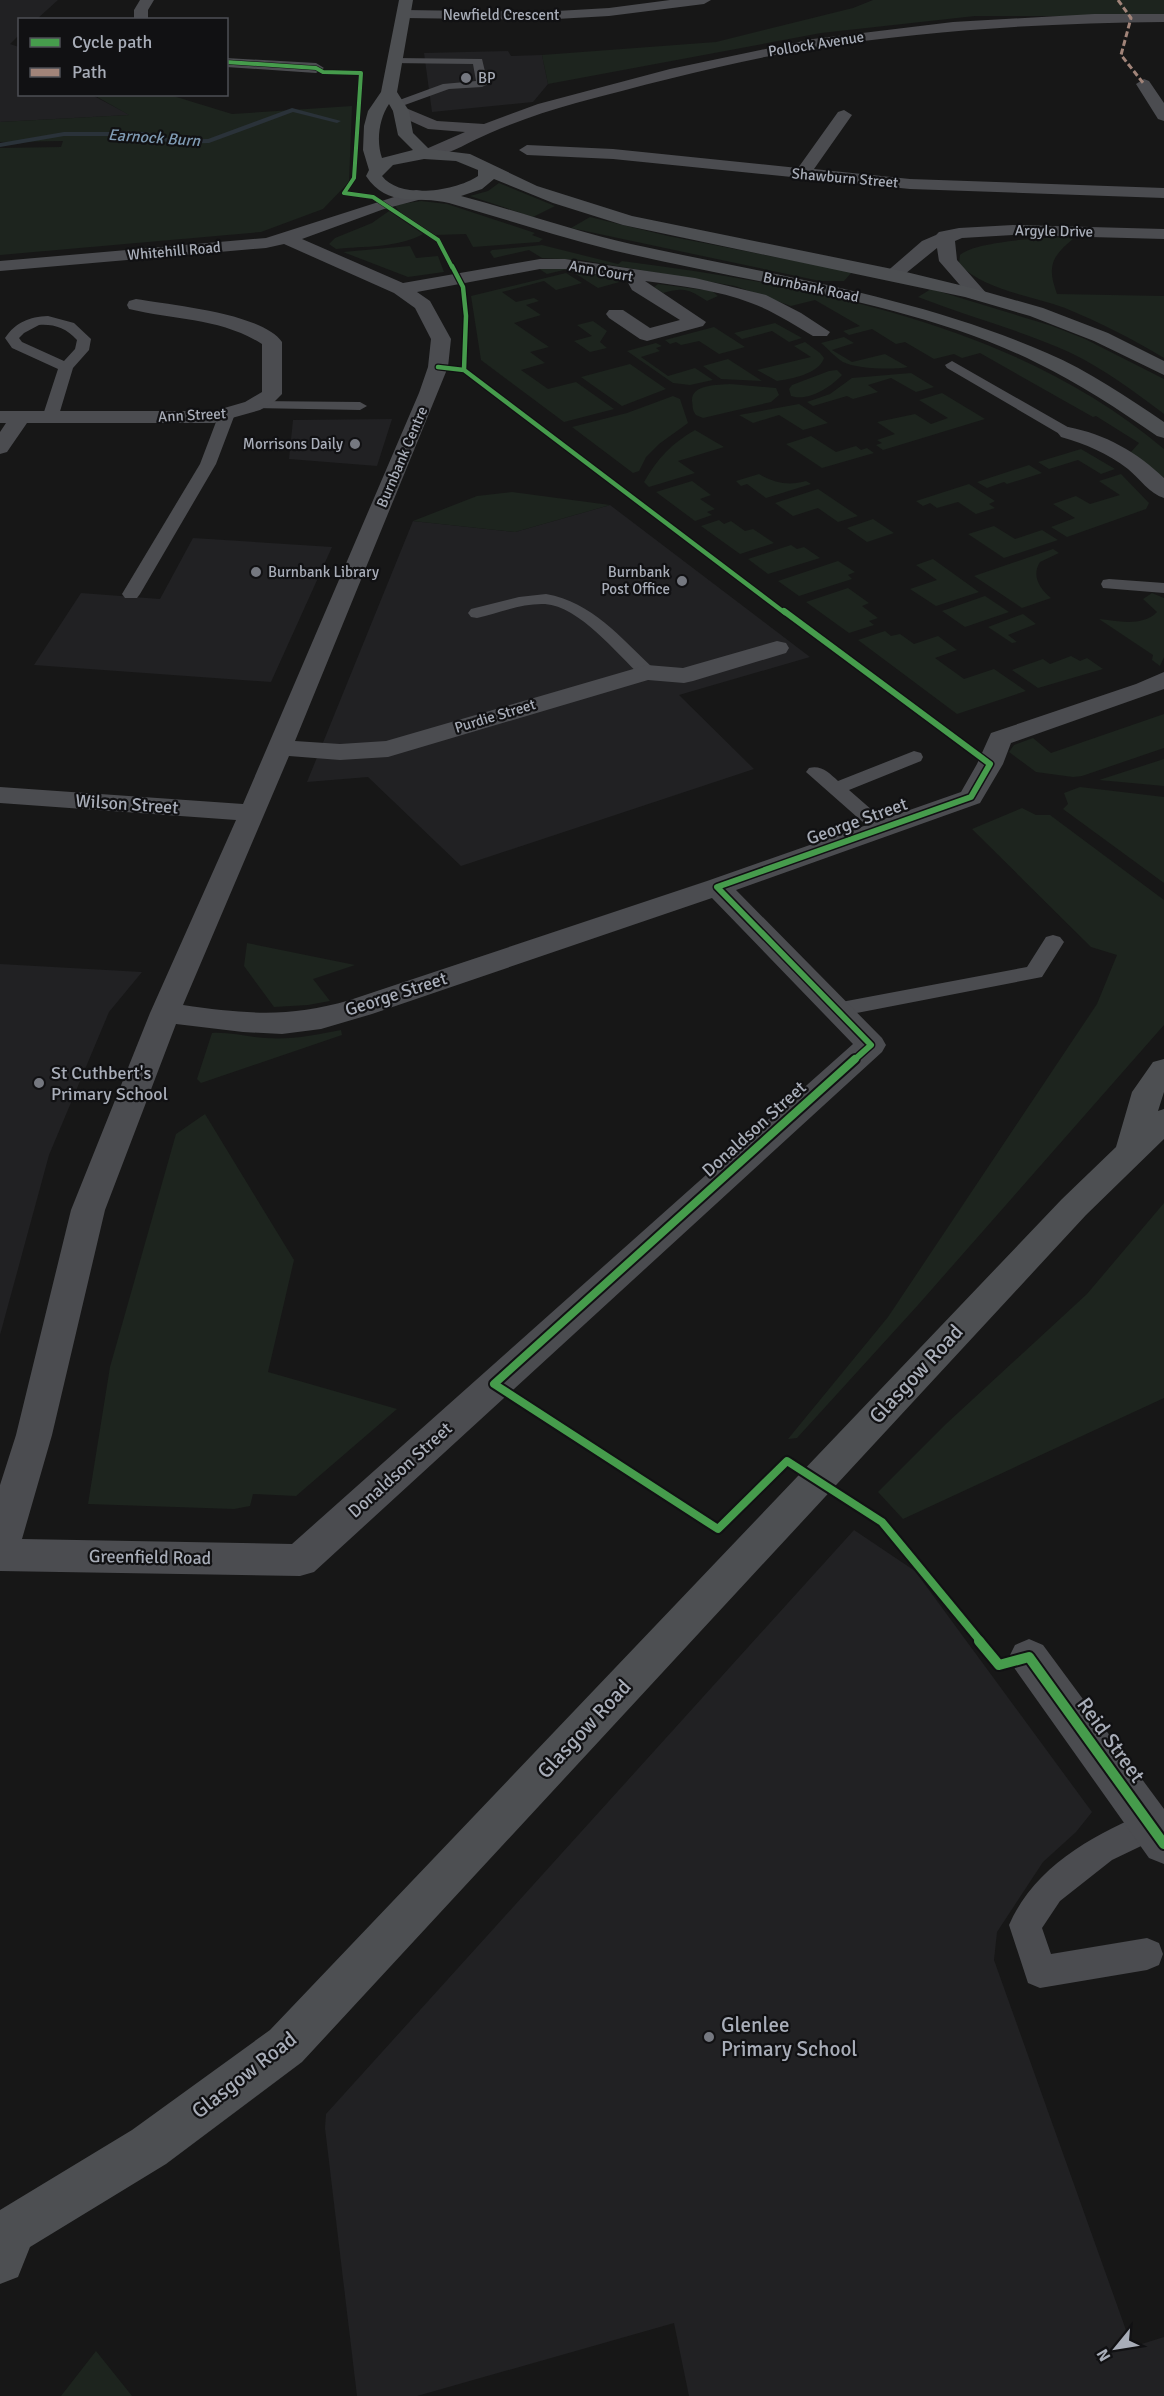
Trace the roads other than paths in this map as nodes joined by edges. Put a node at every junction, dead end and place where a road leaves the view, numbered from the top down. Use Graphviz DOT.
graph roads {
  1 [pos="147,0"];
  2 [pos="704,0"];
  3 [pos="405,7"];
  4 [pos="141,18"];
  5 [pos="1164,18"];
  6 [pos="394,61"];
  7 [pos="228,62"];
  8 [pos="316,68"];
  9 [pos="1144,84"];
  10 [pos="396,102"];
  11 [pos="844,115"];
  12 [pos="1164,116"];
  13 [pos="484,130"];
  14 [pos="527,150"];
  15 [pos="428,154"];
  16 [pos="481,165"];
  17 [pos="375,172"];
  18 [pos="802,174"];
  19 [pos="1164,193"];
  20 [pos="416,195"];
  21 [pos="436,195"];
  22 [pos="344,217"];
  23 [pos="1164,234"];
  24 [pos="945,236"];
  25 [pos="287,239"];
  26 [pos="0,266"];
  27 [pos="893,274"];
  28 [pos="640,275"];
  29 [pos="805,285"];
  30 [pos="401,289"];
  31 [pos="979,295"];
  32 [pos="136,305"];
  33 [pos="905,309"];
  34 [pos="616,314"];
  35 [pos="820,332"];
  36 [pos="952,365"];
  37 [pos="66,367"];
  38 [pos="1164,369"];
  39 [pos="256,405"];
  40 [pos="360,406"];
  41 [pos="227,414"];
  42 [pos="10,418"];
  43 [pos="50,418"];
  44 [pos="1164,432"];
  45 [pos="1068,433"];
  46 [pos="0,448"];
  47 [pos="1164,491"];
  48 [pos="1109,584"];
  49 [pos="1164,588"];
  50 [pos="131,594"];
  51 [pos="477,613"];
  52 [pos="777,648"];
  53 [pos="647,672"];
  54 [pos="1164,679"];
  55 [pos="279,747"];
  56 [pos="914,757"];
  57 [pos="816,772"];
  58 [pos="835,789"];
  59 [pos="0,795"];
  60 [pos="253,813"];
  61 [pos="881,828"];
  62 [pos="717,887"];
  63 [pos="1053,942"];
  64 [pos="836,1010"];
  65 [pos="165,1013"];
  66 [pos="1164,1069"];
  67 [pos="1164,1120"];
  68 [pos="1164,1146"];
  69 [pos="1131,1151"];
  70 [pos="1,1541"];
  71 [pos="300,1560"];
  72 [pos="1029,1657"];
  73 [pos="1157,1835"];
  74 [pos="1147,1954"];
  75 [pos="4,2233"];
  1 -- 4 [label="street"];
  2 -- 3 [label="street, Newfield Crescent"];
  3 -- 6 [label="main road"];
  5 -- 13 [label="street, Pollock Avenue"];
  6 -- 10 [label="main road"];
  6 -- 10 [label="lane"];
  7 -- 8 [label="street"];
  9 -- 12 [label="street"];
  10 -- 13 [label="street"];
  10 -- 15 [label="main road"];
  10 -- 17 [label="main road"];
  11 -- 18 [label="street"];
  13 -- 15 [label="street, Pollock Avenue"];
  13 -- 16 [label="street"];
  14 -- 18 [label="street, Shawburn Street"];
  15 -- 16 [label="main road, Burnbank Road"];
  15 -- 17 [label="main road, Burnbank Road"];
  16 -- 21 [label="main road"];
  16 -- 27 [label="main road, Burnbank Road"];
  17 -- 20 [label="main road"];
  17 -- 22 [label="street"];
  18 -- 19 [label="street, Shawburn Street"];
  20 -- 21 [label="main road"];
  20 -- 22 [label="street, Whitehill Road"];
  21 -- 29 [label="main road, Burnbank Road"];
  22 -- 25 [label="street, Whitehill Road"];
  23 -- 24 [label="street, Argyle Drive"];
  24 -- 27 [label="street, Argyle Drive"];
  24 -- 31 [label="street"];
  25 -- 26 [label="street, Whitehill Road"];
  25 -- 30 [label="street, Burnbank Centre"];
  27 -- 29 [label="main road"];
  27 -- 31 [label="main road, Burnbank Road"];
  27 -- 33 [label="main road"];
  28 -- 30 [label="street, Ann Court"];
  28 -- 34 [label="street, Ann Court"];
  28 -- 35 [label="street"];
  29 -- 33 [label="main road, Burnbank Road"];
  30 -- 55 [label="street, Burnbank Centre"];
  31 -- 38 [label="main road, Burnbank Road"];
  32 -- 39 [label="street"];
  33 -- 44 [label="main road, Burnbank Road"];
  36 -- 45 [label="lane"];
  37 -- 37 [label="lane"];
  37 -- 43 [label="lane"];
  39 -- 40 [label="lane"];
  39 -- 41 [label="street, Ann Street"];
  41 -- 43 [label="street, Ann Street"];
  41 -- 50 [label="lane"];
  42 -- 43 [label="street, Ann Street"];
  42 -- 46 [label="street"];
  45 -- 47 [label="street"];
  48 -- 49 [label="lane"];
  51 -- 53 [label="lane"];
  52 -- 53 [label="street, Purdie Street"];
  53 -- 55 [label="street, Purdie Street"];
  54 -- 61 [label="street, George Street"];
  55 -- 60 [label="street"];
  56 -- 58 [label="lane"];
  57 -- 58 [label="lane"];
  58 -- 61 [label="lane"];
  59 -- 60 [label="street, Wilson Street"];
  60 -- 65 [label="street"];
  61 -- 62 [label="street, George Street"];
  62 -- 64 [label="street, Donaldson Street"];
  62 -- 65 [label="street, George Street"];
  63 -- 64 [label="lane"];
  64 -- 71 [label="street, Donaldson Street"];
  65 -- 70 [label="street"];
  66 -- 69 [label="main road, Glasgow Road"];
  67 -- 69 [label="main road, Glasgow Road"];
  68 -- 69 [label="main road"];
  69 -- 75 [label="main road, Glasgow Road"];
  70 -- 71 [label="street, Greenfield Road"];
  72 -- 73 [label="street, Reid Street"];
  73 -- 74 [label="lane"];
}
